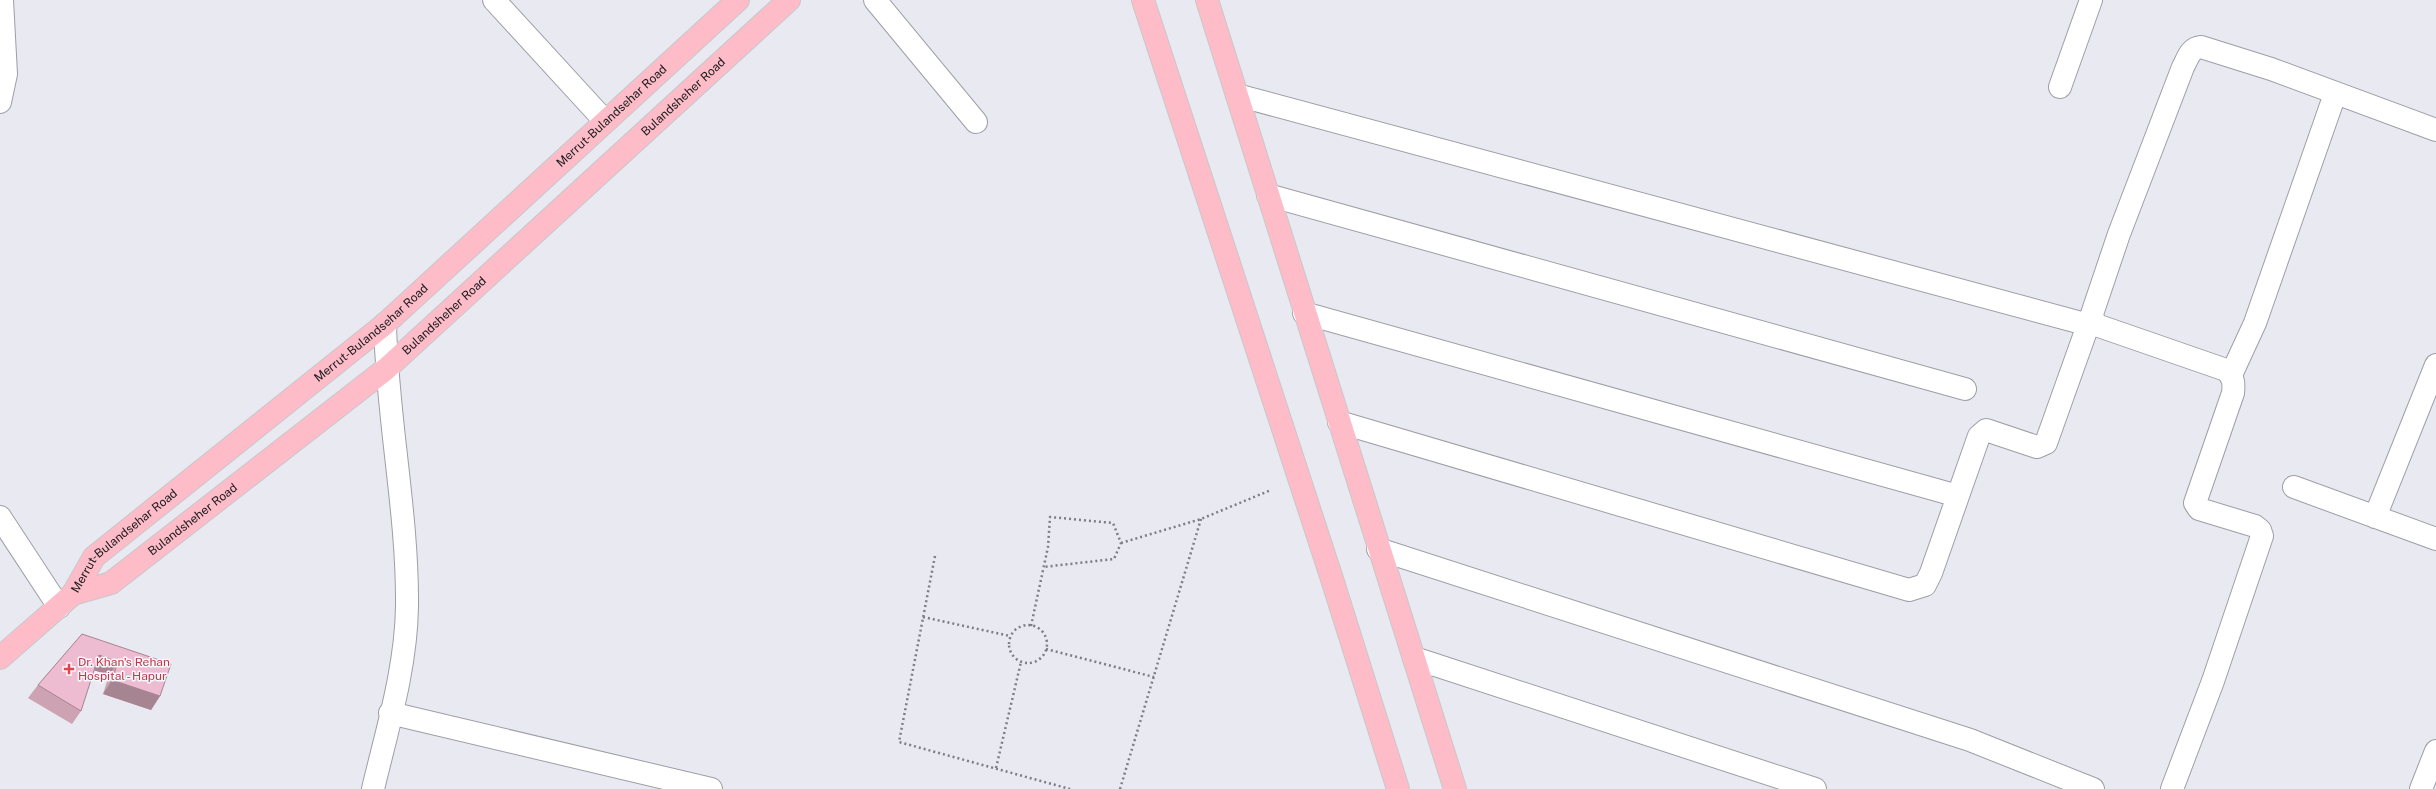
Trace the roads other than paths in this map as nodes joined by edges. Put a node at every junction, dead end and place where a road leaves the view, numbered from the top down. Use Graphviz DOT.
graph roads {
  1 [pos="2,0"];
  2 [pos="494,0"];
  3 [pos="738,0"];
  4 [pos="790,0"];
  5 [pos="876,0"];
  6 [pos="1143,0"];
  7 [pos="1207,0"];
  8 [pos="2091,0"];
  9 [pos="2060,87"];
  10 [pos="2335,94"];
  11 [pos="1237,96"];
  12 [pos="0,102"];
  13 [pos="606,121"];
  14 [pos="976,122"];
  15 [pos="2436,130"];
  16 [pos="1268,195"];
  17 [pos="1304,313"];
  18 [pos="2091,320"];
  19 [pos="385,324"];
  20 [pos="2436,365"];
  21 [pos="386,369"];
  22 [pos="2231,375"];
  23 [pos="1965,389"];
  24 [pos="1339,422"];
  25 [pos="2294,487"];
  26 [pos="1958,496"];
  27 [pos="0,517"];
  28 [pos="2375,517"];
  29 [pos="2436,539"];
  30 [pos="1378,549"];
  31 [pos="66,601"];
  32 [pos="0,658"];
  33 [pos="1414,658"];
  34 [pos="390,713"];
  35 [pos="2436,751"];
  36 [pos="373,789"];
  37 [pos="711,789"];
  38 [pos="1398,789"];
  39 [pos="1454,789"];
  40 [pos="1815,789"];
  41 [pos="2093,789"];
  42 [pos="2172,789"];
  43 [pos="2421,789"];
  1 -- 12 [label="street"];
  2 -- 13 [label="street"];
  3 -- 13 [label="main road, Merrut-Bulandsehar Road"];
  4 -- 21 [label="main road, Bulandsheher Road"];
  5 -- 14 [label="street"];
  6 -- 38 [label="main road"];
  7 -- 11 [label="main road"];
  8 -- 9 [label="street"];
  10 -- 15 [label="street"];
  10 -- 18 [label="street"];
  10 -- 22 [label="street"];
  11 -- 16 [label="main road"];
  11 -- 18 [label="street"];
  13 -- 19 [label="main road, Merrut-Bulandsehar Road"];
  16 -- 17 [label="main road"];
  16 -- 23 [label="street"];
  17 -- 24 [label="main road"];
  17 -- 26 [label="street"];
  18 -- 22 [label="street"];
  18 -- 26 [label="street"];
  19 -- 21 [label="street"];
  19 -- 31 [label="main road, Merrut-Bulandsehar Road"];
  20 -- 28 [label="street"];
  21 -- 31 [label="main road, Bulandsheher Road"];
  21 -- 34 [label="street"];
  22 -- 42 [label="street"];
  24 -- 26 [label="street"];
  24 -- 30 [label="main road"];
  25 -- 28 [label="street"];
  27 -- 31 [label="street"];
  28 -- 29 [label="street"];
  30 -- 33 [label="main road"];
  30 -- 41 [label="street"];
  31 -- 32 [label="main road, Merrut-Bulandsehar Road"];
  33 -- 39 [label="main road"];
  33 -- 40 [label="street"];
  34 -- 36 [label="street"];
  34 -- 37 [label="street"];
  35 -- 43 [label="street"];
}
